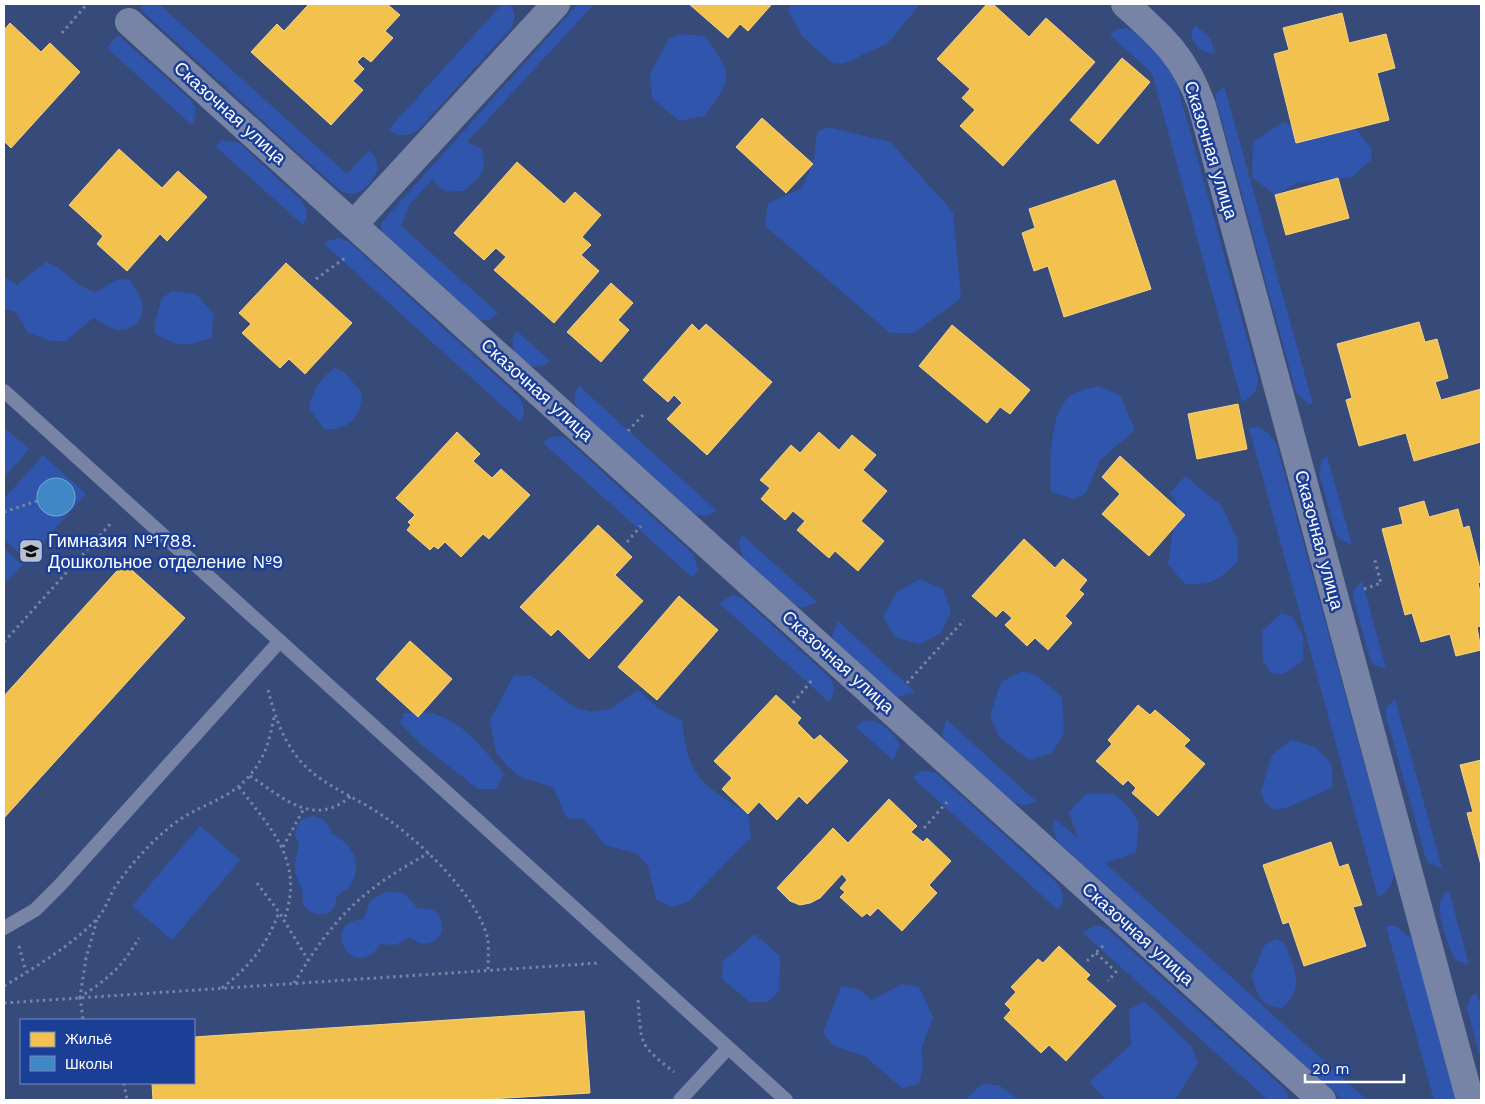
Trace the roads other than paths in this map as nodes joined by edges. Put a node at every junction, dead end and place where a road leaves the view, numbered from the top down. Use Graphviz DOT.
graph roads {
  1 [pos="556,4"];
  2 [pos="1125,4"];
  3 [pos="129,22"];
  4 [pos="354,224"];
  5 [pos="4,392"];
  6 [pos="280,641"];
  7 [pos="4,928"];
  8 [pos="728,1048"];
  9 [pos="680,1100"];
  10 [pos="786,1100"];
  11 [pos="1322,1100"];
  12 [pos="1470,1100"];
  1 -- 4 [label="street"];
  2 -- 12 [label="street, Сказочная улица"];
  3 -- 4 [label="street, Сказочная улица"];
  4 -- 11 [label="street, Сказочная улица"];
  5 -- 6 [label="lane"];
  6 -- 7 [label="lane"];
  6 -- 8 [label="lane"];
  8 -- 9 [label="lane"];
  8 -- 10 [label="lane"];
}
